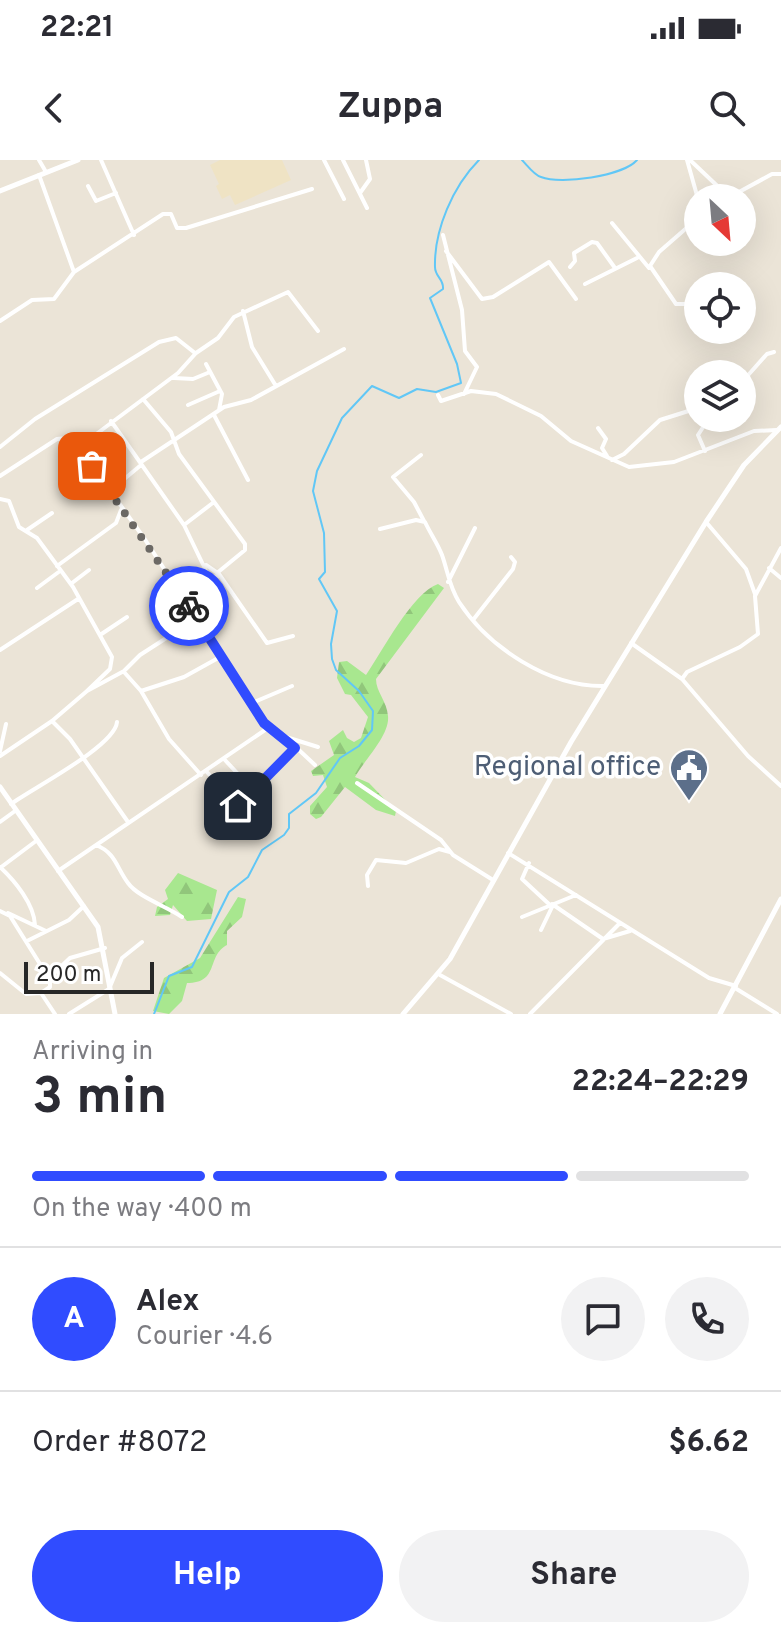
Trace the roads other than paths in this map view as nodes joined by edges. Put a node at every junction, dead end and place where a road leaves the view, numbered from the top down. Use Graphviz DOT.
graph roads {
  1 [pos="39,160"];
  2 [pos="78,160"];
  3 [pos="101,160"];
  4 [pos="324,160"];
  5 [pos="343,160"];
  6 [pos="366,160"];
  7 [pos="689,160"];
  8 [pos="46,172"];
  9 [pos="781,174"];
  10 [pos="39,175"];
  11 [pos="695,184"];
  12 [pos="714,184"];
  13 [pos="754,184"];
  14 [pos="88,186"];
  15 [pos="312,189"];
  16 [pos="0,191"];
  17 [pos="116,193"];
  18 [pos="360,193"];
  19 [pos="344,199"];
  20 [pos="367,208"];
  21 [pos="612,223"];
  22 [pos="684,230"];
  23 [pos="134,235"];
  24 [pos="443,235"];
  25 [pos="446,251"];
  26 [pos="637,258"];
  27 [pos="570,267"];
  28 [pos="615,268"];
  29 [pos="650,269"];
  30 [pos="74,272"];
  31 [pos="585,284"];
  32 [pos="576,299"];
  33 [pos="684,304"];
  34 [pos="243,311"];
  35 [pos="0,321"];
  36 [pos="318,331"];
  37 [pos="344,349"];
  38 [pos="774,352"];
  39 [pos="196,353"];
  40 [pos="206,364"];
  41 [pos="756,366"];
  42 [pos="210,372"];
  43 [pos="172,378"];
  44 [pos="276,386"];
  45 [pos="220,391"];
  46 [pos="464,394"];
  47 [pos="438,395"];
  48 [pos="143,399"];
  49 [pos="188,405"];
  50 [pos="684,412"];
  51 [pos="216,414"];
  52 [pos="111,421"];
  53 [pos="598,428"];
  54 [pos="779,428"];
  55 [pos="700,432"];
  56 [pos="174,442"];
  57 [pos="77,444"];
  58 [pos="0,447"];
  59 [pos="705,451"];
  60 [pos="421,455"];
  61 [pos="610,459"];
  62 [pos="142,463"];
  63 [pos="0,466"];
  64 [pos="7,471"];
  65 [pos="0,476"];
  66 [pos="65,479"];
  67 [pos="248,480"];
  68 [pos="110,491"];
  69 [pos="0,499"];
  70 [pos="215,502"];
  71 [pos="121,507"];
  72 [pos="52,513"];
  73 [pos="424,521"];
  74 [pos="706,522"];
  75 [pos="184,525"];
  76 [pos="475,528"];
  77 [pos="380,529"];
  78 [pos="27,530"];
  79 [pos="781,548"];
  80 [pos="511,557"];
  81 [pos="204,564"];
  82 [pos="769,568"];
  83 [pos="58,569"];
  84 [pos="89,570"];
  85 [pos="219,574"];
  86 [pos="209,577"];
  87 [pos="781,578"];
  88 [pos="448,582"];
  89 [pos="71,584"];
  90 [pos="37,588"];
  91 [pos="755,596"];
  92 [pos="79,598"];
  93 [pos="183,599"];
  94 [pos="194,615"];
  95 [pos="127,617"];
  96 [pos="473,620"];
  97 [pos="100,635"];
  98 [pos="293,636"];
  99 [pos="631,643"];
  100 [pos="1,648"];
  101 [pos="220,657"];
  102 [pos="124,671"];
  103 [pos="682,679"];
  104 [pos="292,686"];
  105 [pos="604,686"];
  106 [pos="87,691"];
  107 [pos="141,691"];
  108 [pos="252,703"];
  109 [pos="52,721"];
  110 [pos="117,722"];
  111 [pos="6,724"];
  112 [pos="268,728"];
  113 [pos="285,737"];
  114 [pos="318,747"];
  115 [pos="295,748"];
  116 [pos="0,753"];
  117 [pos="81,757"];
  118 [pos="224,759"];
  119 [pos="315,765"];
  120 [pos="203,773"];
  121 [pos="239,775"];
  122 [pos="357,783"];
  123 [pos="781,786"];
  124 [pos="0,787"];
  125 [pos="11,804"];
  126 [pos="15,811"];
  127 [pos="0,822"];
  128 [pos="128,822"];
  129 [pos="36,841"];
  130 [pos="96,845"];
  131 [pos="452,853"];
  132 [pos="508,853"];
  133 [pos="529,863"];
  134 [pos="0,868"];
  135 [pos="58,871"];
  136 [pos="493,880"];
  137 [pos="368,886"];
  138 [pos="576,895"];
  139 [pos="781,899"];
  140 [pos="552,905"];
  141 [pos="84,906"];
  142 [pos="779,910"];
  143 [pos="0,911"];
  144 [pos="7,913"];
  145 [pos="182,917"];
  146 [pos="522,917"];
  147 [pos="620,923"];
  148 [pos="35,925"];
  149 [pos="541,930"];
  150 [pos="46,931"];
  151 [pos="632,931"];
  152 [pos="603,939"];
  153 [pos="27,941"];
  154 [pos="142,942"];
  155 [pos="105,948"];
  156 [pos="0,973"];
  157 [pos="440,975"];
  158 [pos="49,978"];
  159 [pos="735,987"];
  160 [pos="109,989"];
  161 [pos="41,993"];
  162 [pos="55,1014"];
  163 [pos="69,1014"];
  164 [pos="115,1014"];
  165 [pos="403,1014"];
  166 [pos="511,1014"];
  167 [pos="530,1014"];
  168 [pos="720,1014"];
  169 [pos="777,1014"];
  1 -- 8 [label="street"];
  2 -- 8 [label="street"];
  3 -- 17 [label="street"];
  4 -- 19 [label="street"];
  5 -- 18 [label="street"];
  6 -- 18 [label="street"];
  7 -- 11 [label="street"];
  7 -- 12 [label="street"];
  8 -- 10 [label="street"];
  9 -- 13 [label="street"];
  10 -- 16 [label="street"];
  10 -- 30 [label="street"];
  14 -- 17 [label="street"];
  15 -- 23 [label="street"];
  17 -- 23 [label="street"];
  18 -- 20 [label="street"];
  21 -- 26 [label="street"];
  22 -- 29 [label="street"];
  23 -- 30 [label="street"];
  24 -- 25 [label="street"];
  25 -- 32 [label="street"];
  25 -- 46 [label="street"];
  26 -- 28 [label="street"];
  26 -- 29 [label="street"];
  27 -- 28 [label="street"];
  28 -- 31 [label="street"];
  29 -- 33 [label="street"];
  30 -- 35 [label="street"];
  34 -- 36 [label="street"];
  34 -- 39 [label="street"];
  34 -- 44 [label="street"];
  37 -- 44 [label="street"];
  38 -- 41 [label="street"];
  39 -- 43 [label="street"];
  39 -- 58 [label="street"];
  40 -- 42 [label="street"];
  42 -- 43 [label="street"];
  42 -- 45 [label="street"];
  43 -- 48 [label="street"];
  44 -- 51 [label="street"];
  45 -- 49 [label="street"];
  45 -- 51 [label="street"];
  46 -- 47 [label="street"];
  46 -- 61 [label="street"];
  48 -- 52 [label="street"];
  48 -- 56 [label="street"];
  50 -- 61 [label="street"];
  51 -- 56 [label="street"];
  51 -- 67 [label="street"];
  52 -- 57 [label="street"];
  52 -- 62 [label="street"];
  53 -- 61 [label="street"];
  54 -- 59 [label="street"];
  54 -- 74 [label="street"];
  55 -- 59 [label="street"];
  56 -- 62 [label="street"];
  56 -- 70 [label="street"];
  57 -- 64 [label="street"];
  57 -- 66 [label="street"];
  57 -- 68 [label="street"];
  59 -- 61 [label="street"];
  60 -- 73 [label="street"];
  62 -- 68 [label="street"];
  62 -- 75 [label="street"];
  63 -- 64 [label="street"];
  64 -- 65 [label="street"];
  68 -- 71 [label="street"];
  69 -- 78 [label="street"];
  70 -- 75 [label="street"];
  70 -- 85 [label="street"];
  71 -- 83 [label="street"];
  71 -- 93 [label="street"];
  72 -- 78 [label="street"];
  73 -- 77 [label="street"];
  73 -- 88 [label="street"];
  74 -- 91 [label="street"];
  74 -- 99 [label="street"];
  75 -- 81 [label="street"];
  76 -- 88 [label="street"];
  78 -- 83 [label="street"];
  79 -- 82 [label="street"];
  80 -- 96 [label="street"];
  81 -- 85 [label="street"];
  81 -- 86 [label="street"];
  82 -- 87 [label="street"];
  82 -- 91 [label="street"];
  83 -- 89 [label="street"];
  83 -- 90 [label="street"];
  84 -- 89 [label="street"];
  85 -- 86 [label="street"];
  85 -- 98 [label="street"];
  86 -- 93 [label="street"];
  88 -- 96 [label="street"];
  89 -- 92 [label="street"];
  91 -- 103 [label="street"];
  92 -- 97 [label="street"];
  92 -- 100 [label="street"];
  93 -- 94 [label="street"];
  94 -- 101 [label="street"];
  94 -- 102 [label="street"];
  95 -- 97 [label="street"];
  96 -- 105 [label="street"];
  97 -- 106 [label="street"];
  99 -- 103 [label="street"];
  99 -- 105 [label="street"];
  101 -- 107 [label="street"];
  101 -- 108 [label="street"];
  102 -- 106 [label="street"];
  102 -- 107 [label="street"];
  103 -- 123 [label="street"];
  104 -- 108 [label="street"];
  105 -- 132 [label="street"];
  106 -- 109 [label="street"];
  107 -- 120 [label="street"];
  108 -- 112 [label="street"];
  109 -- 116 [label="street"];
  109 -- 117 [label="street"];
  110 -- 117 [label="street"];
  111 -- 116 [label="street"];
  112 -- 113 [label="street"];
  112 -- 118 [label="street"];
  113 -- 114 [label="street"];
  113 -- 115 [label="street"];
  115 -- 119 [label="street"];
  115 -- 120 [label="street"];
  117 -- 125 [label="street"];
  117 -- 128 [label="street"];
  118 -- 120 [label="street"];
  118 -- 121 [label="street"];
  120 -- 128 [label="street"];
  122 -- 131 [label="street"];
  124 -- 125 [label="street"];
  125 -- 126 [label="street"];
  126 -- 127 [label="street"];
  126 -- 129 [label="street"];
  128 -- 130 [label="street"];
  129 -- 134 [label="street"];
  129 -- 135 [label="street"];
  130 -- 135 [label="street"];
  130 -- 145 [label="street"];
  131 -- 136 [label="street"];
  131 -- 137 [label="street"];
  132 -- 133 [label="street"];
  132 -- 136 [label="street"];
  133 -- 138 [label="street"];
  133 -- 140 [label="street"];
  134 -- 148 [label="street"];
  135 -- 141 [label="street"];
  136 -- 157 [label="street"];
  138 -- 140 [label="street"];
  138 -- 147 [label="street"];
  139 -- 142 [label="street"];
  140 -- 146 [label="street"];
  140 -- 149 [label="street"];
  140 -- 152 [label="street"];
  141 -- 150 [label="street"];
  141 -- 155 [label="street"];
  142 -- 159 [label="street"];
  143 -- 144 [label="street"];
  144 -- 148 [label="street"];
  144 -- 153 [label="street"];
  147 -- 151 [label="street"];
  147 -- 152 [label="street"];
  148 -- 150 [label="street"];
  150 -- 153 [label="street"];
  151 -- 152 [label="street"];
  151 -- 159 [label="street"];
  152 -- 167 [label="street"];
  153 -- 158 [label="street"];
  154 -- 160 [label="street"];
  155 -- 158 [label="street"];
  155 -- 160 [label="street"];
  156 -- 161 [label="street"];
  157 -- 165 [label="street"];
  157 -- 166 [label="street"];
  158 -- 161 [label="street"];
  159 -- 168 [label="street"];
  159 -- 169 [label="street"];
  160 -- 163 [label="street"];
  160 -- 164 [label="street"];
  161 -- 162 [label="street"];
}
